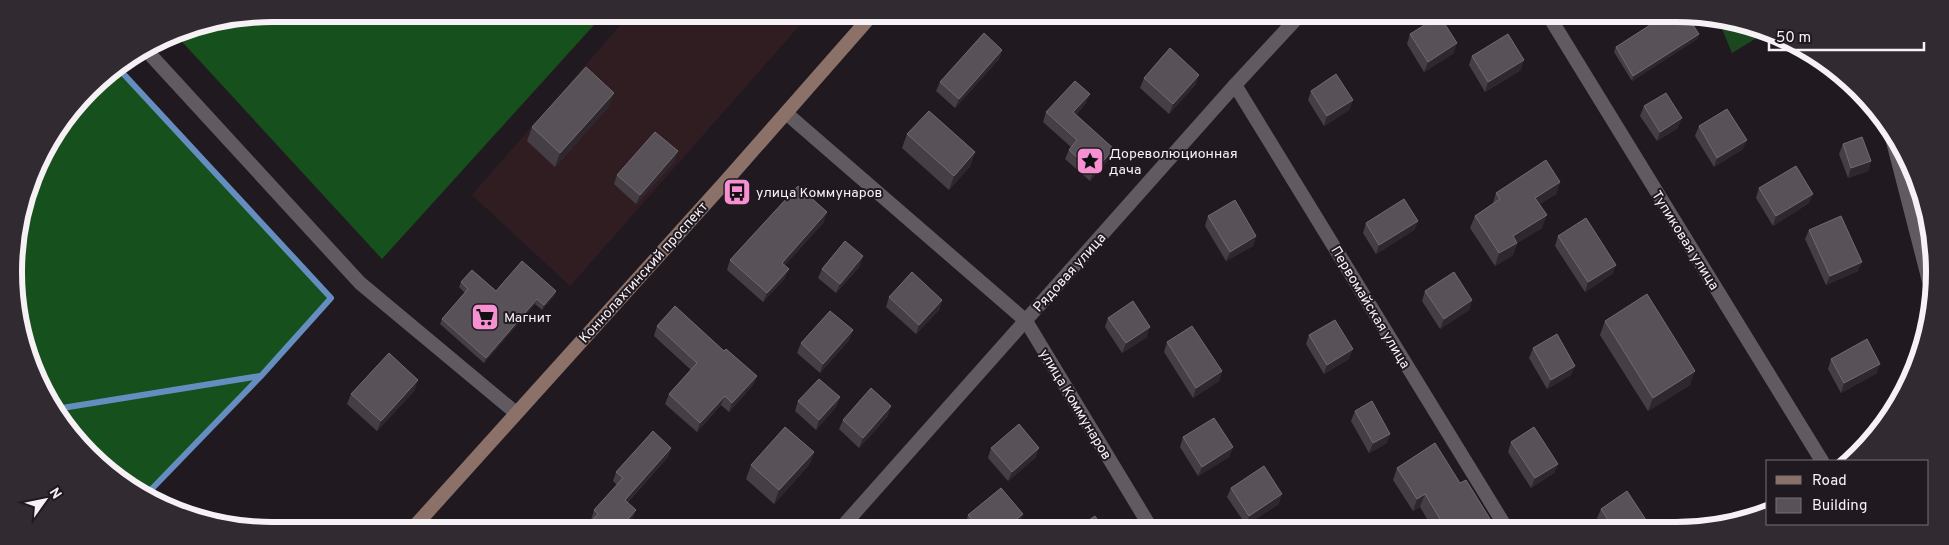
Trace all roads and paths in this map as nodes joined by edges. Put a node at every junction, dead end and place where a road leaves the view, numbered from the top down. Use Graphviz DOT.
graph roads {
  1 [pos="866,22"];
  2 [pos="1293,22"];
  3 [pos="1552,22"];
  4 [pos="150,54"];
  5 [pos="1235,85"];
  6 [pos="786,113"];
  7 [pos="1895,151"];
  8 [pos="1926,270"];
  9 [pos="1026,321"];
  10 [pos="516,413"];
  11 [pos="1821,460"];
  12 [pos="418,522"];
  13 [pos="847,522"];
  14 [pos="1147,522"];
  15 [pos="1503,522"];
  1 -- 6 [label="main road, Коннолахтинский проспект"];
  2 -- 5 [label="street, Рядовая улица"];
  3 -- 11 [label="street, Тупиковая улица"];
  4 -- 10 [label="street"];
  5 -- 9 [label="street, Рядовая улица"];
  5 -- 15 [label="street, Первомайская улица"];
  6 -- 9 [label="street, улица Коммунаров"];
  6 -- 10 [label="main road, Коннолахтинский проспект"];
  7 -- 8 [label="street"];
  9 -- 13 [label="street, Рядовая улица"];
  9 -- 14 [label="street, улица Коммунаров"];
  10 -- 12 [label="main road, Коннолахтинский проспект"];
}
